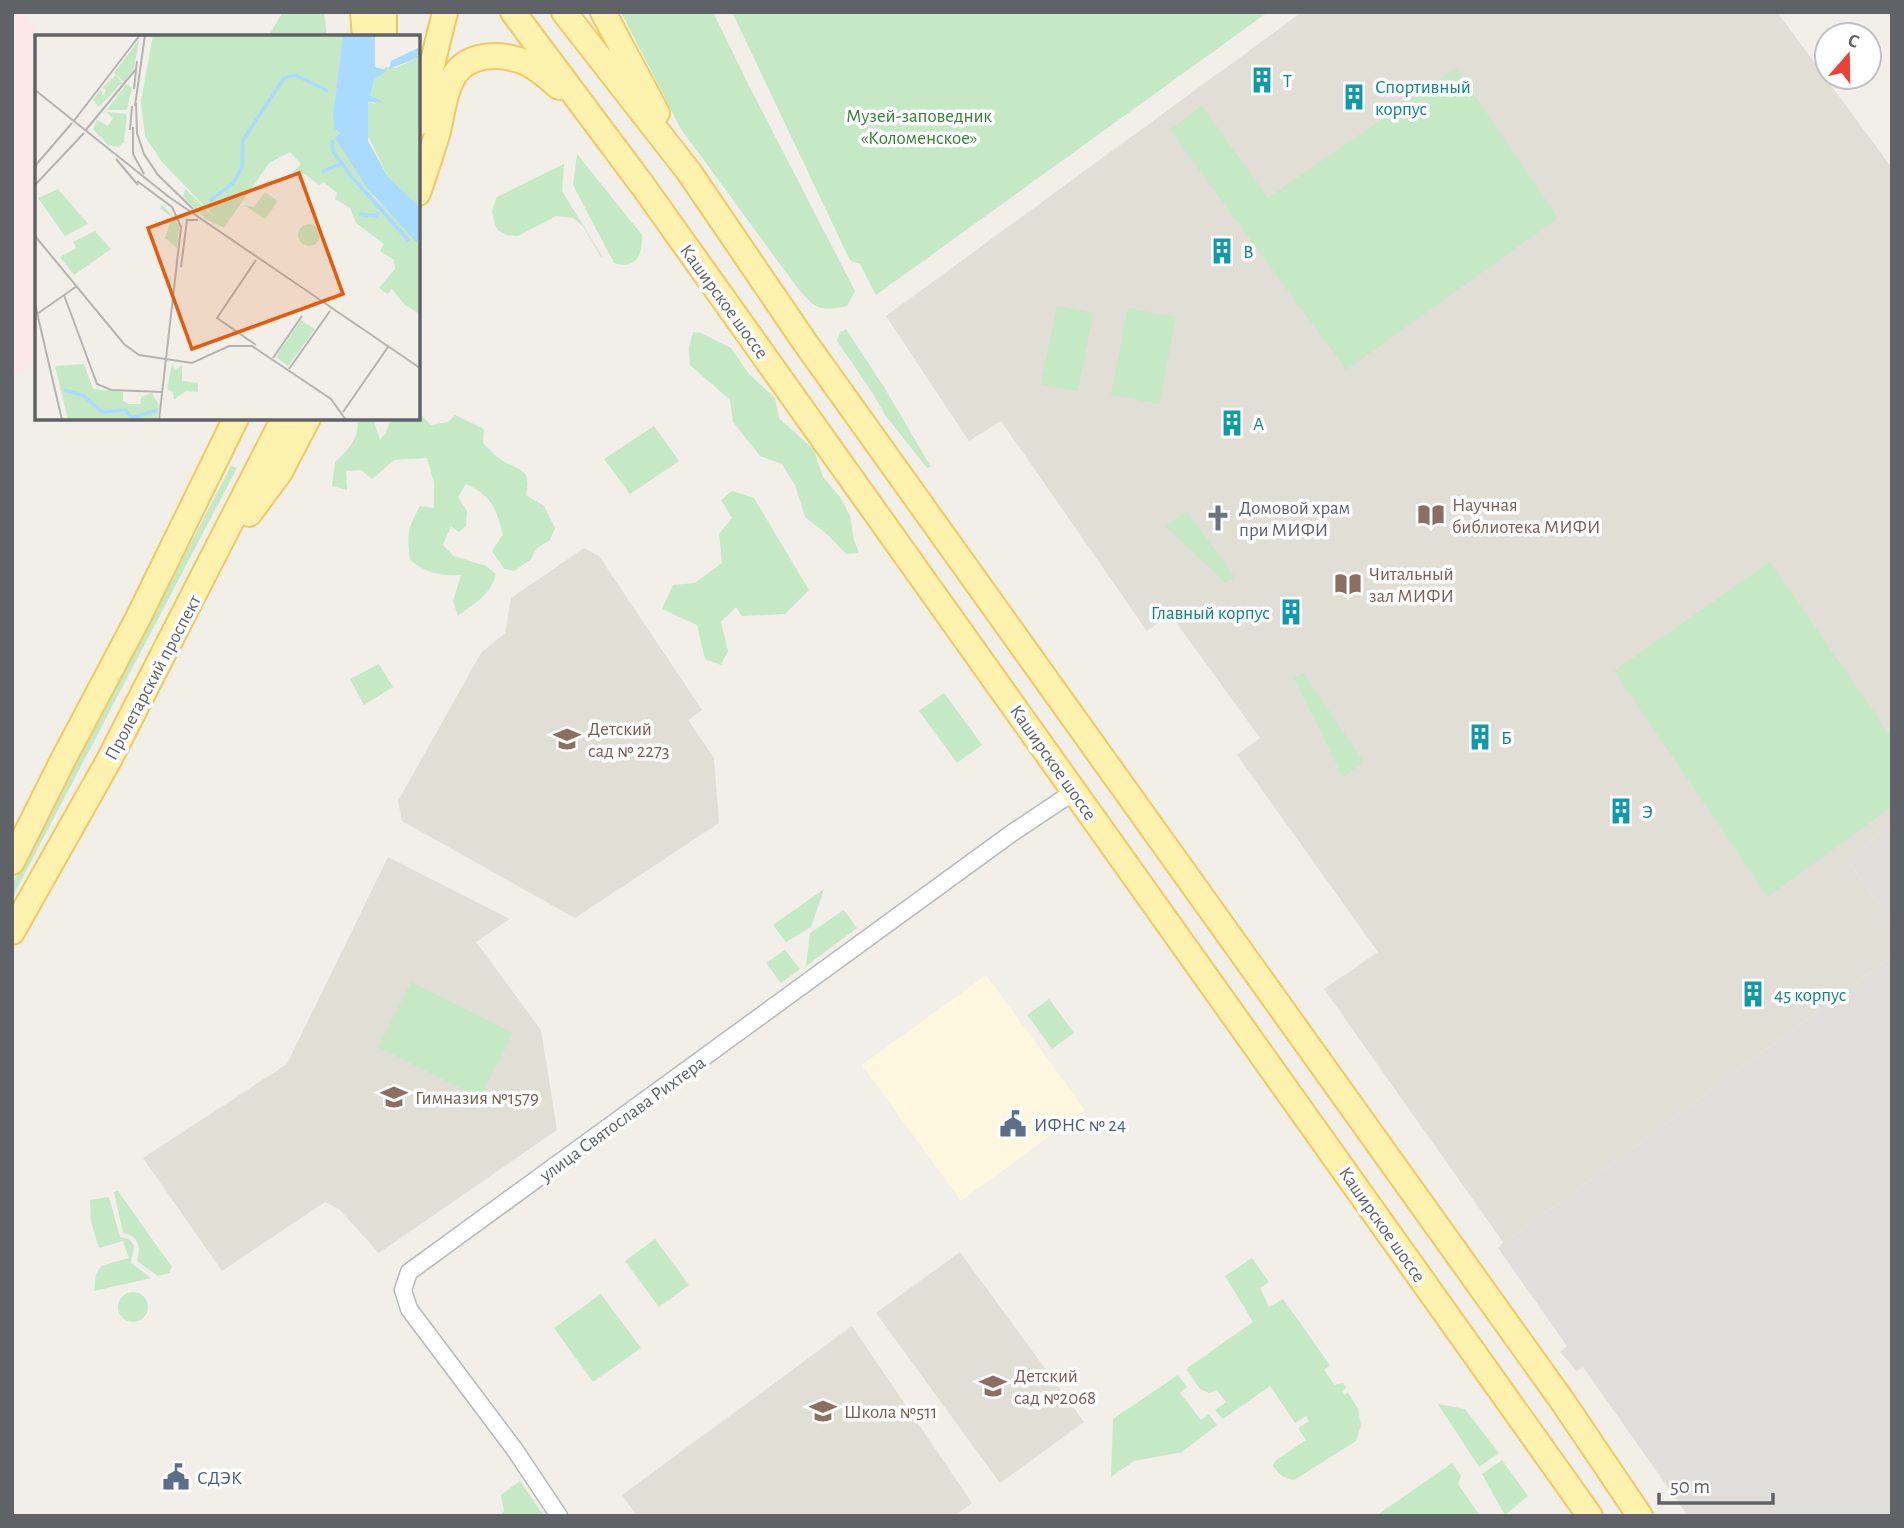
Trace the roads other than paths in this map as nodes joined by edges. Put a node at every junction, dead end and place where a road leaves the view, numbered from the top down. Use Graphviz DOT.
graph roads {
  1 [pos="363,12"];
  2 [pos="384,12"];
  3 [pos="444,12"];
  4 [pos="513,12"];
  5 [pos="564,12"];
  6 [pos="603,12"];
  7 [pos="365,35"];
  8 [pos="384,35"];
  9 [pos="587,111"];
  10 [pos="420,114"];
  11 [pos="689,172"];
  12 [pos="420,187"];
  13 [pos="235,420"];
  14 [pos="283,420"];
  15 [pos="307,420"];
  16 [pos="211,565"];
  17 [pos="1075,791"];
  18 [pos="12,862"];
  19 [pos="12,932"];
  20 [pos="559,1516"];
  21 [pos="1590,1516"];
  22 [pos="1640,1516"];
  1 -- 7 [label="main road"];
  2 -- 8 [label="main road"];
  3 -- 10 [label="main road"];
  4 -- 9 [label="main road, Каширское шоссе"];
  5 -- 11 [label="main road"];
  6 -- 11 [label="main road"];
  9 -- 12 [label="main road"];
  9 -- 17 [label="main road, Каширское шоссе"];
  11 -- 22 [label="main road"];
  13 -- 18 [label="main road, Пролетарский проспект"];
  14 -- 16 [label="main road, Пролетарский проспект"];
  15 -- 16 [label="main road"];
  16 -- 19 [label="main road, Пролетарский проспект"];
  17 -- 20 [label="street, улица Святослава Рихтера"];
  17 -- 21 [label="main road, Каширское шоссе"];
}
